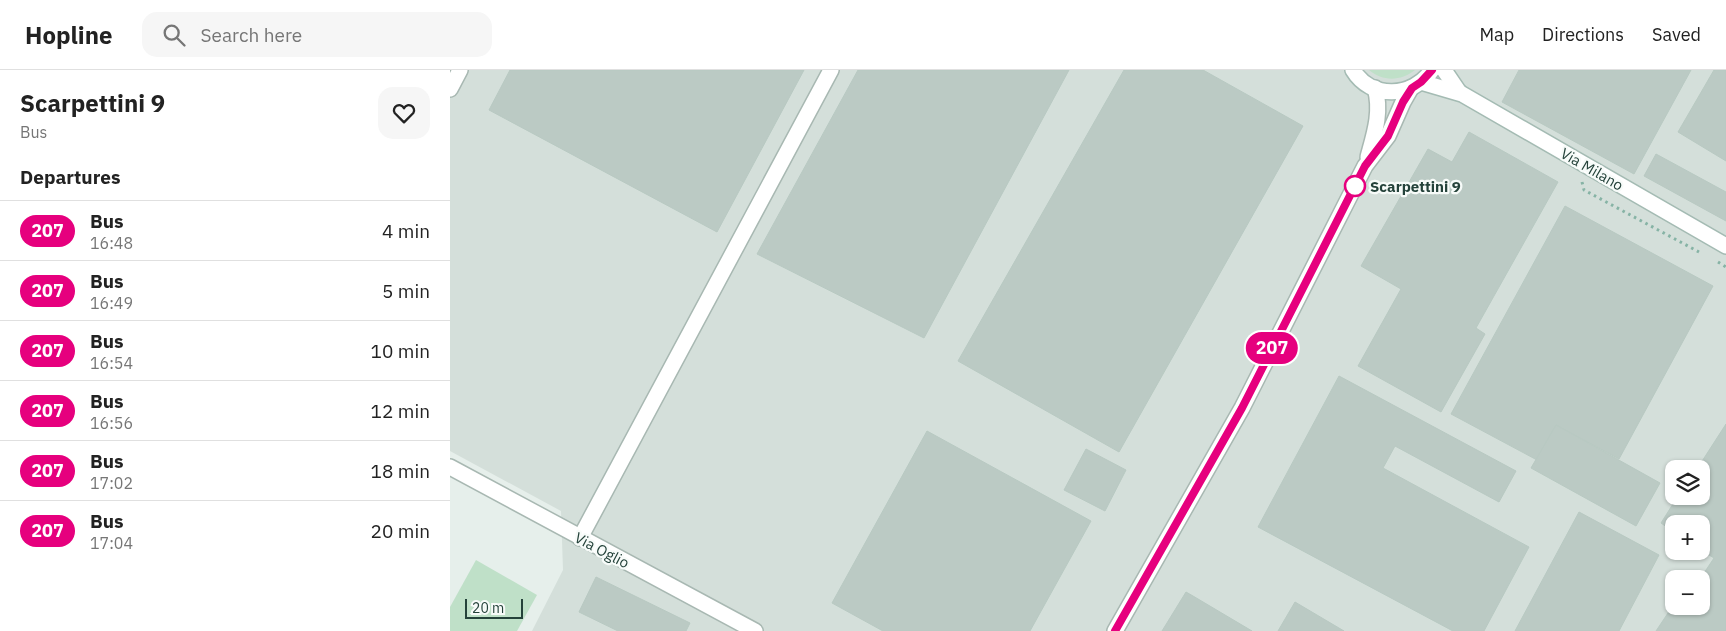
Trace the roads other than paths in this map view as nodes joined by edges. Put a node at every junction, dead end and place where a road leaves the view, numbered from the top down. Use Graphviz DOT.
graph roads {
  1 [pos="460,70"];
  2 [pos="832,70"];
  3 [pos="1353,70"];
  4 [pos="1432,70"];
  5 [pos="1444,70"];
  6 [pos="1416,85"];
  7 [pos="1375,88"];
  8 [pos="450,90"];
  9 [pos="1459,92"];
  10 [pos="1365,166"];
  11 [pos="1726,246"];
  12 [pos="450,467"];
  13 [pos="580,538"];
  14 [pos="750,630"];
  15 [pos="1114,631"];
  1 -- 8 [label="street"];
  2 -- 13 [label="street"];
  3 -- 7 [label="street"];
  4 -- 6 [label="street"];
  5 -- 9 [label="street, Via Milano"];
  6 -- 7 [label="street"];
  6 -- 9 [label="street, Via Milano"];
  6 -- 10 [label="street"];
  7 -- 10 [label="street"];
  9 -- 11 [label="street, Via Milano"];
  10 -- 15 [label="street"];
  12 -- 13 [label="street, Via Oglio"];
  13 -- 14 [label="street, Via Oglio"];
}
